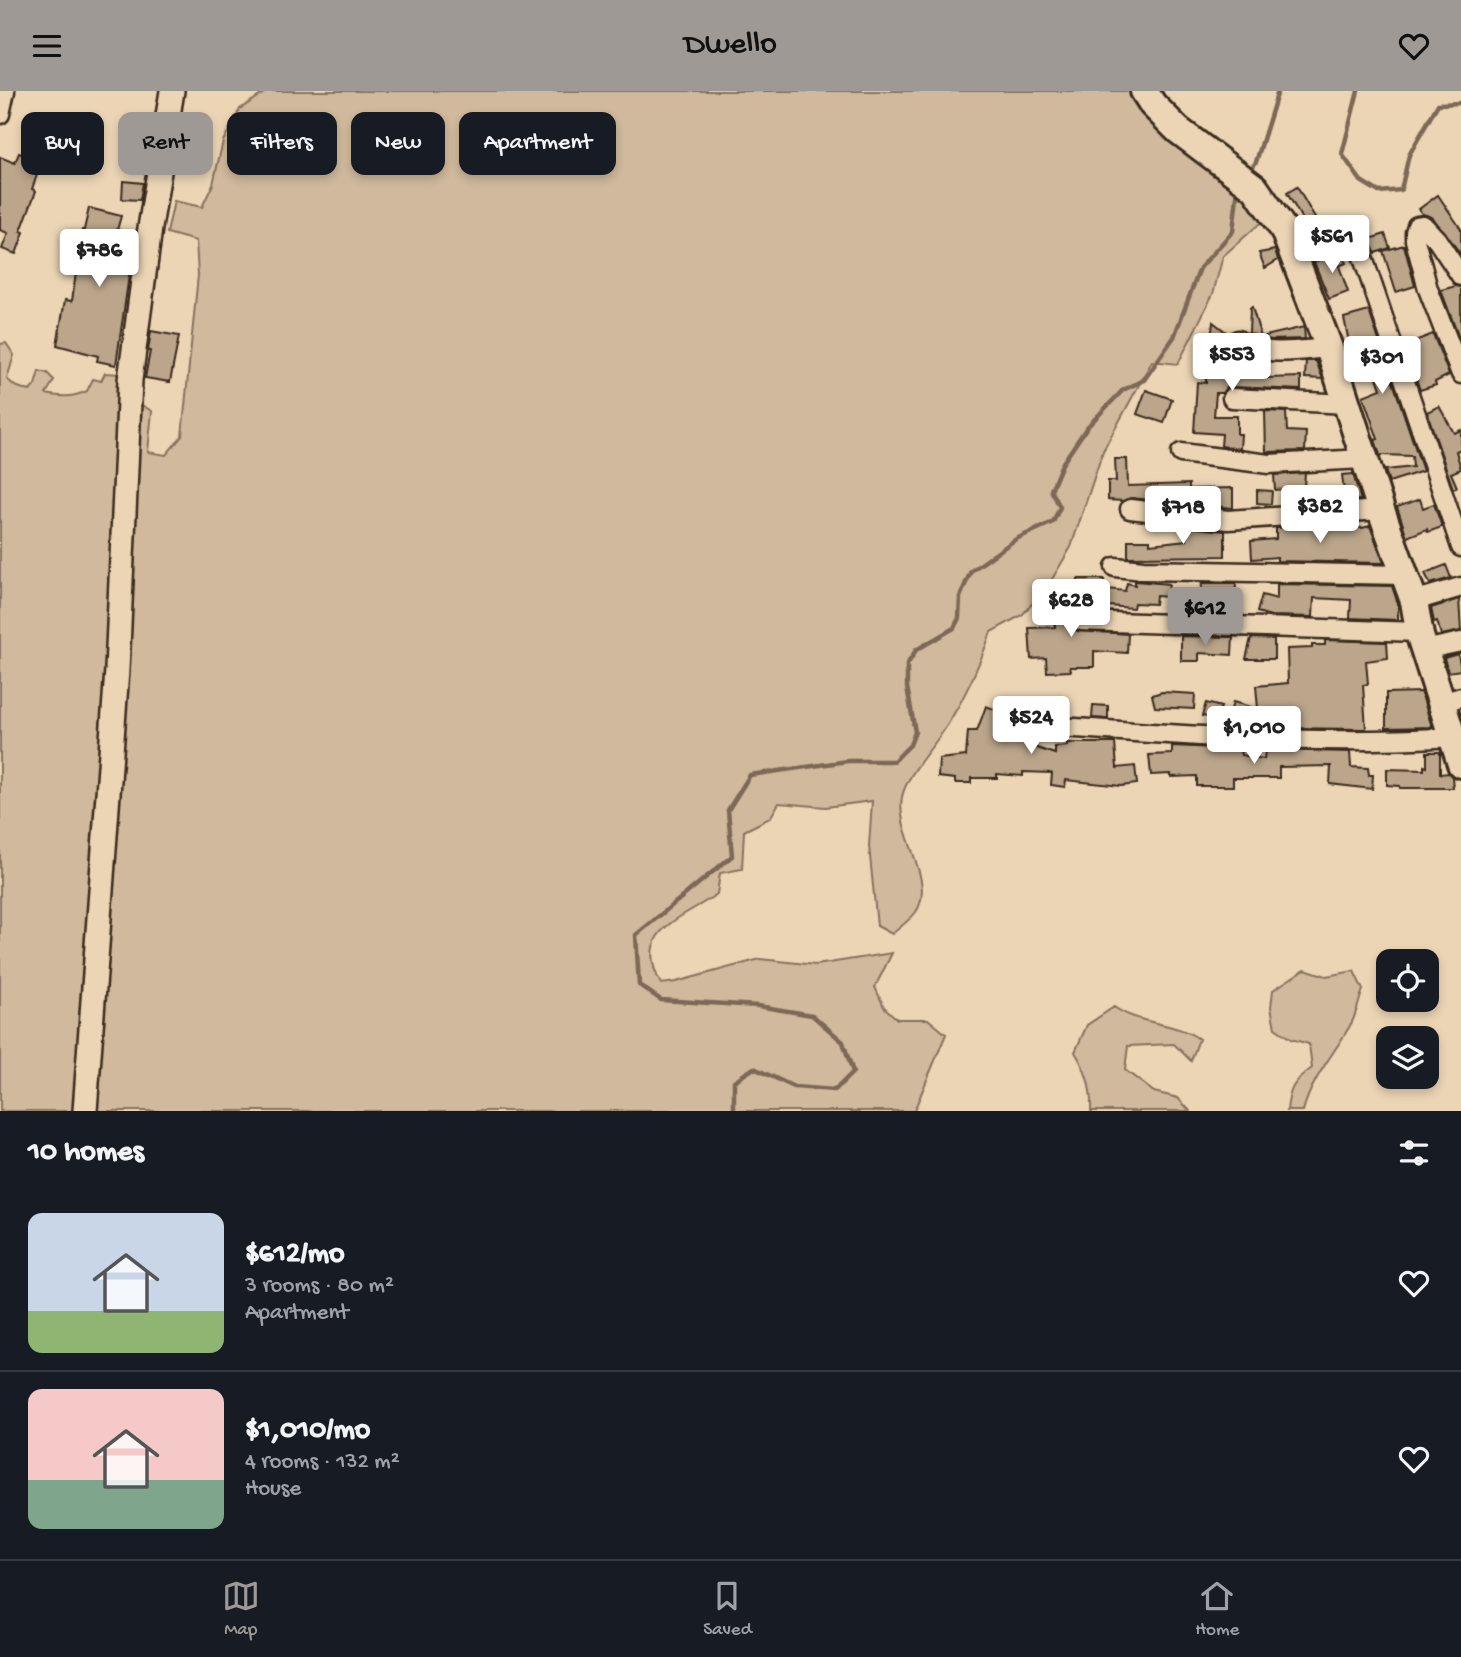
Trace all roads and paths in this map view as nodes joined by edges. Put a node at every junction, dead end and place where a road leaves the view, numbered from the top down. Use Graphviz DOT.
graph roads {
  1 [pos="5,91"];
  2 [pos="172,91"];
  3 [pos="1144,91"];
  4 [pos="0,114"];
  5 [pos="1293,250"];
  6 [pos="1461,276"];
  7 [pos="1238,341"];
  8 [pos="1328,348"];
  9 [pos="1461,374"];
  10 [pos="1232,398"];
  11 [pos="1346,404"];
  12 [pos="1181,453"];
  13 [pos="1364,459"];
  14 [pos="1130,509"];
  15 [pos="1381,510"];
  16 [pos="1461,547"];
  17 [pos="1115,567"];
  18 [pos="1405,575"];
  19 [pos="1461,587"];
  20 [pos="1414,601"];
  21 [pos="1081,621"];
  22 [pos="1422,641"];
  23 [pos="1461,642"];
  24 [pos="1451,700"];
  25 [pos="1032,725"];
  26 [pos="1453,737"];
  27 [pos="1461,764"];
  28 [pos="85,1111"];
  1 -- 4 [label="street"];
  2 -- 28 [label="street"];
  3 -- 5 [label="main road"];
  5 -- 8 [label="main road"];
  5 -- 16 [label="street"];
  6 -- 9 [label="street"];
  7 -- 8 [label="street"];
  8 -- 11 [label="main road"];
  10 -- 11 [label="street"];
  11 -- 13 [label="main road"];
  12 -- 13 [label="street"];
  13 -- 15 [label="main road"];
  14 -- 15 [label="street"];
  15 -- 18 [label="main road"];
  17 -- 18 [label="street"];
  18 -- 20 [label="main road"];
  19 -- 20 [label="street"];
  20 -- 22 [label="main road"];
  21 -- 22 [label="street"];
  22 -- 23 [label="street"];
  22 -- 24 [label="main road"];
  24 -- 26 [label="main road"];
  25 -- 26 [label="street"];
  26 -- 27 [label="main road"];
}
